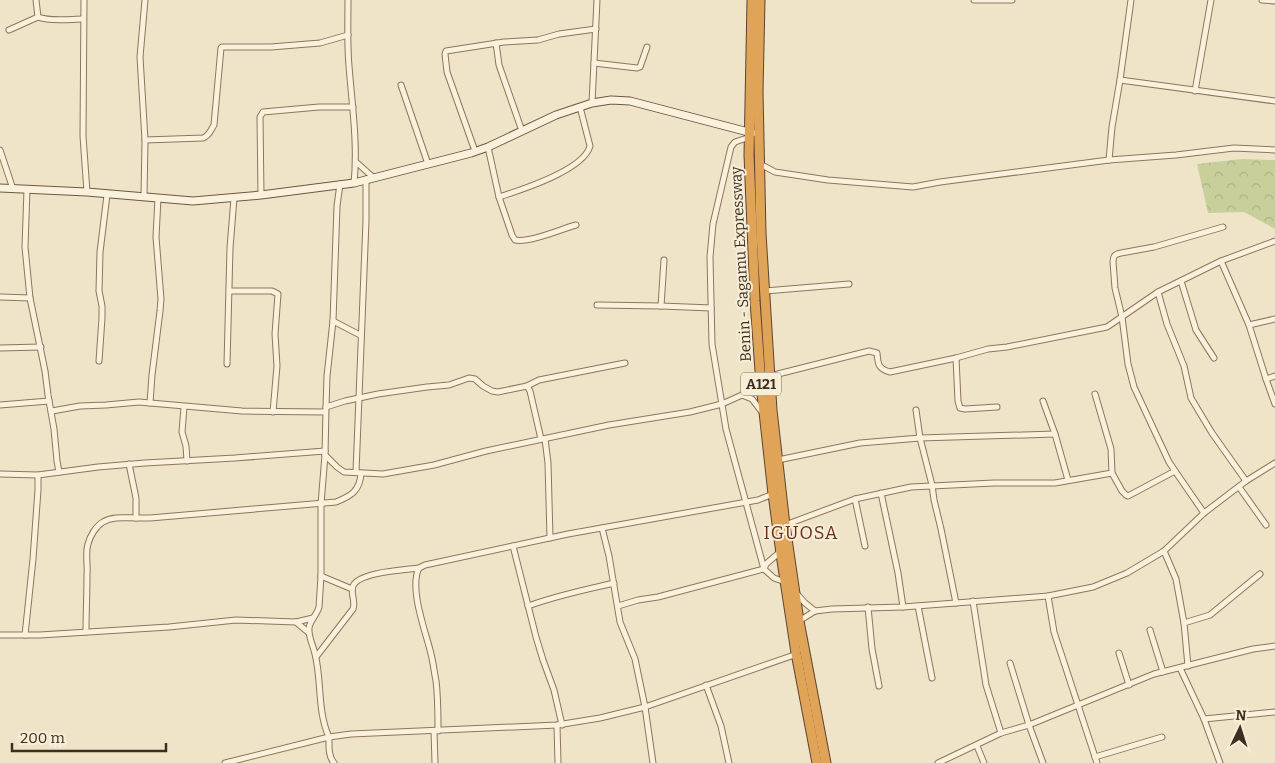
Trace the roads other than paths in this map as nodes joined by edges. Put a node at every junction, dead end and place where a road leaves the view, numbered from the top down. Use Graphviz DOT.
graph roads {
  1 [pos="36,0"];
  2 [pos="84,0"];
  3 [pos="145,0"];
  4 [pos="348,0"];
  5 [pos="597,0"];
  6 [pos="752,0"];
  7 [pos="760,0"];
  8 [pos="974,0"];
  9 [pos="1012,0"];
  10 [pos="1131,0"];
  11 [pos="1211,0"];
  12 [pos="1262,0"];
  13 [pos="1275,1"];
  14 [pos="38,17"];
  15 [pos="83,19"];
  16 [pos="596,29"];
  17 [pos="9,30"];
  18 [pos="348,35"];
  19 [pos="496,43"];
  20 [pos="647,47"];
  21 [pos="594,63"];
  22 [pos="1120,80"];
  23 [pos="401,85"];
  24 [pos="1195,91"];
  25 [pos="1275,101"];
  26 [pos="592,102"];
  27 [pos="353,107"];
  28 [pos="580,107"];
  29 [pos="522,131"];
  30 [pos="753,134"];
  31 [pos="145,140"];
  32 [pos="488,147"];
  33 [pos="0,150"];
  34 [pos="1275,150"];
  35 [pos="474,151"];
  36 [pos="1109,160"];
  37 [pos="356,162"];
  38 [pos="428,164"];
  39 [pos="760,164"];
  40 [pos="374,178"];
  41 [pos="366,179"];
  42 [pos="354,183"];
  43 [pos="340,184"];
  44 [pos="0,188"];
  45 [pos="13,189"];
  46 [pos="27,189"];
  47 [pos="86,192"];
  48 [pos="107,195"];
  49 [pos="261,195"];
  50 [pos="144,197"];
  51 [pos="499,197"];
  52 [pos="158,198"];
  53 [pos="234,198"];
  54 [pos="576,225"];
  55 [pos="1223,227"];
  56 [pos="1275,241"];
  57 [pos="664,260"];
  58 [pos="1222,261"];
  59 [pos="1181,281"];
  60 [pos="849,284"];
  61 [pos="765,290"];
  62 [pos="230,291"];
  63 [pos="1158,292"];
  64 [pos="0,297"];
  65 [pos="30,298"];
  66 [pos="597,305"];
  67 [pos="661,306"];
  68 [pos="711,308"];
  69 [pos="1122,317"];
  70 [pos="1275,319"];
  71 [pos="333,320"];
  72 [pos="1250,325"];
  73 [pos="360,335"];
  74 [pos="41,347"];
  75 [pos="0,348"];
  76 [pos="956,358"];
  77 [pos="1214,358"];
  78 [pos="99,360"];
  79 [pos="624,363"];
  80 [pos="227,364"];
  81 [pos="770,376"];
  82 [pos="1275,376"];
  83 [pos="1266,379"];
  84 [pos="761,380"];
  85 [pos="527,386"];
  86 [pos="1095,394"];
  87 [pos="742,395"];
  88 [pos="359,398"];
  89 [pos="49,401"];
  90 [pos="1044,401"];
  91 [pos="150,403"];
  92 [pos="722,404"];
  93 [pos="1275,404"];
  94 [pos="0,405"];
  95 [pos="184,407"];
  96 [pos="997,407"];
  97 [pos="325,410"];
  98 [pos="916,410"];
  99 [pos="52,411"];
  100 [pos="273,412"];
  101 [pos="764,415"];
  102 [pos="1055,434"];
  103 [pos="920,438"];
  104 [pos="543,439"];
  105 [pos="325,453"];
  106 [pos="778,460"];
  107 [pos="187,461"];
  108 [pos="1275,463"];
  109 [pos="129,464"];
  110 [pos="1175,471"];
  111 [pos="59,472"];
  112 [pos="358,473"];
  113 [pos="1112,473"];
  114 [pos="0,474"];
  115 [pos="38,475"];
  116 [pos="1068,480"];
  117 [pos="1246,481"];
  118 [pos="932,485"];
  119 [pos="1239,486"];
  120 [pos="881,493"];
  121 [pos="773,494"];
  122 [pos="855,500"];
  123 [pos="746,501"];
  124 [pos="322,504"];
  125 [pos="1204,513"];
  126 [pos="136,518"];
  127 [pos="1266,524"];
  128 [pos="785,526"];
  129 [pos="602,528"];
  130 [pos="550,538"];
  131 [pos="513,546"];
  132 [pos="865,546"];
  133 [pos="1164,551"];
  134 [pos="781,552"];
  135 [pos="419,568"];
  136 [pos="764,569"];
  137 [pos="1260,574"];
  138 [pos="321,576"];
  139 [pos="785,582"];
  140 [pos="614,583"];
  141 [pos="352,589"];
  142 [pos="795,592"];
  143 [pos="1048,596"];
  144 [pos="973,601"];
  145 [pos="956,602"];
  146 [pos="528,606"];
  147 [pos="618,606"];
  148 [pos="918,606"];
  149 [pos="903,607"];
  150 [pos="868,608"];
  151 [pos="816,611"];
  152 [pos="313,618"];
  153 [pos="799,621"];
  154 [pos="296,622"];
  155 [pos="1184,623"];
  156 [pos="1150,630"];
  157 [pos="86,632"];
  158 [pos="308,632"];
  159 [pos="0,635"];
  160 [pos="25,635"];
  161 [pos="1275,646"];
  162 [pos="796,653"];
  163 [pos="1119,653"];
  164 [pos="316,657"];
  165 [pos="806,659"];
  166 [pos="1010,663"];
  167 [pos="1188,666"];
  168 [pos="1180,668"];
  169 [pos="1164,672"];
  170 [pos="932,678"];
  171 [pos="706,685"];
  172 [pos="1129,685"];
  173 [pos="879,686"];
  174 [pos="1078,706"];
  175 [pos="645,707"];
  176 [pos="1275,712"];
  177 [pos="1204,719"];
  178 [pos="559,725"];
  179 [pos="1029,725"];
  180 [pos="436,731"];
  181 [pos="1001,733"];
  182 [pos="329,737"];
  183 [pos="1162,737"];
  184 [pos="977,746"];
  185 [pos="1095,757"];
  186 [pos="225,763"];
  187 [pos="334,763"];
  188 [pos="435,763"];
  189 [pos="558,763"];
  190 [pos="653,763"];
  191 [pos="729,763"];
  192 [pos="818,763"];
  193 [pos="826,763"];
  194 [pos="938,763"];
  195 [pos="984,763"];
  196 [pos="1043,763"];
  197 [pos="1096,763"];
  198 [pos="1220,763"];
  1 -- 14 [label="street"];
  2 -- 15 [label="street"];
  3 -- 31 [label="street"];
  4 -- 18 [label="street"];
  5 -- 16 [label="street"];
  6 -- 30 [label="highway, Benin - Sagamu Expressway / A121"];
  7 -- 30 [label="highway, A121"];
  8 -- 9 [label="street"];
  10 -- 22 [label="street"];
  11 -- 24 [label="street"];
  12 -- 13 [label="street"];
  14 -- 15 [label="street"];
  14 -- 17 [label="street"];
  15 -- 47 [label="street"];
  16 -- 19 [label="street"];
  16 -- 21 [label="street"];
  18 -- 27 [label="street"];
  18 -- 31 [label="street"];
  19 -- 29 [label="street"];
  19 -- 35 [label="street"];
  20 -- 21 [label="street"];
  21 -- 26 [label="street"];
  22 -- 24 [label="street"];
  22 -- 36 [label="street"];
  23 -- 38 [label="street"];
  24 -- 25 [label="street"];
  26 -- 28 [label="street"];
  26 -- 30 [label="street"];
  27 -- 37 [label="street"];
  27 -- 49 [label="street"];
  28 -- 29 [label="street"];
  28 -- 51 [label="street"];
  29 -- 32 [label="street"];
  30 -- 39 [label="highway, A121"];
  30 -- 68 [label="street"];
  30 -- 84 [label="highway, Benin - Sagamu Expressway / A121"];
  31 -- 50 [label="street"];
  32 -- 35 [label="street"];
  32 -- 51 [label="street"];
  33 -- 45 [label="street"];
  34 -- 36 [label="street"];
  35 -- 38 [label="street"];
  36 -- 39 [label="street"];
  37 -- 40 [label="street"];
  37 -- 42 [label="street"];
  38 -- 40 [label="street"];
  39 -- 61 [label="highway, A121"];
  40 -- 41 [label="street"];
  41 -- 42 [label="street"];
  41 -- 73 [label="street"];
  42 -- 43 [label="street"];
  43 -- 49 [label="street"];
  43 -- 71 [label="street"];
  44 -- 45 [label="street"];
  45 -- 46 [label="street"];
  46 -- 47 [label="street"];
  46 -- 65 [label="street"];
  47 -- 48 [label="street"];
  48 -- 50 [label="street"];
  48 -- 78 [label="street"];
  49 -- 53 [label="street"];
  50 -- 52 [label="street"];
  51 -- 54 [label="street"];
  52 -- 53 [label="street"];
  52 -- 91 [label="street"];
  53 -- 62 [label="street"];
  55 -- 69 [label="street"];
  56 -- 58 [label="street"];
  57 -- 67 [label="street"];
  58 -- 59 [label="street"];
  58 -- 72 [label="street"];
  59 -- 63 [label="street"];
  59 -- 77 [label="street"];
  60 -- 61 [label="street"];
  61 -- 81 [label="highway, A121"];
  62 -- 80 [label="street"];
  62 -- 100 [label="street"];
  63 -- 69 [label="street"];
  63 -- 117 [label="street"];
  64 -- 65 [label="street"];
  65 -- 74 [label="street"];
  66 -- 67 [label="street"];
  67 -- 68 [label="street"];
  68 -- 92 [label="street"];
  69 -- 76 [label="street"];
  69 -- 110 [label="street"];
  70 -- 72 [label="street"];
  71 -- 73 [label="street"];
  71 -- 97 [label="street"];
  72 -- 83 [label="street"];
  73 -- 88 [label="street"];
  74 -- 75 [label="street"];
  74 -- 89 [label="street"];
  76 -- 81 [label="street"];
  76 -- 96 [label="street"];
  79 -- 85 [label="street"];
  81 -- 106 [label="highway, A121"];
  82 -- 83 [label="street"];
  83 -- 93 [label="street"];
  84 -- 87 [label="street"];
  84 -- 101 [label="highway, Benin - Sagamu Expressway / A121"];
  85 -- 88 [label="street"];
  85 -- 104 [label="street"];
  86 -- 113 [label="street"];
  87 -- 92 [label="street"];
  87 -- 101 [label="street"];
  88 -- 97 [label="street"];
  88 -- 112 [label="street"];
  89 -- 94 [label="street"];
  89 -- 99 [label="street"];
  90 -- 102 [label="street"];
  91 -- 95 [label="street"];
  91 -- 99 [label="street"];
  92 -- 104 [label="street"];
  92 -- 123 [label="street"];
  95 -- 100 [label="street"];
  95 -- 107 [label="street"];
  97 -- 100 [label="street"];
  97 -- 105 [label="street"];
  98 -- 103 [label="street"];
  99 -- 111 [label="street"];
  101 -- 121 [label="highway, Benin - Sagamu Expressway / A121"];
  102 -- 103 [label="street"];
  102 -- 116 [label="street"];
  103 -- 106 [label="street"];
  103 -- 118 [label="street"];
  104 -- 112 [label="street"];
  104 -- 130 [label="street"];
  105 -- 107 [label="street"];
  105 -- 112 [label="street"];
  105 -- 124 [label="street"];
  106 -- 128 [label="highway, A121"];
  107 -- 109 [label="street"];
  108 -- 117 [label="street"];
  109 -- 111 [label="street"];
  109 -- 126 [label="street"];
  110 -- 113 [label="street"];
  110 -- 125 [label="street"];
  111 -- 115 [label="street"];
  112 -- 124 [label="street"];
  113 -- 116 [label="street"];
  114 -- 115 [label="street"];
  115 -- 160 [label="street"];
  116 -- 118 [label="street"];
  117 -- 119 [label="street"];
  118 -- 120 [label="street"];
  118 -- 145 [label="street"];
  119 -- 125 [label="street"];
  119 -- 127 [label="street"];
  120 -- 122 [label="street"];
  120 -- 149 [label="street"];
  121 -- 123 [label="street"];
  121 -- 134 [label="highway, Benin - Sagamu Expressway / A121"];
  122 -- 128 [label="street"];
  122 -- 132 [label="street"];
  123 -- 129 [label="street"];
  123 -- 136 [label="street"];
  124 -- 126 [label="street"];
  124 -- 138 [label="street"];
  125 -- 133 [label="street"];
  126 -- 157 [label="street"];
  128 -- 142 [label="highway, A121"];
  129 -- 130 [label="street"];
  129 -- 140 [label="street"];
  130 -- 131 [label="street"];
  131 -- 135 [label="street"];
  131 -- 146 [label="street"];
  133 -- 143 [label="street"];
  133 -- 155 [label="street"];
  134 -- 136 [label="street"];
  134 -- 139 [label="highway, Benin - Sagamu Expressway / A121"];
  135 -- 141 [label="street"];
  135 -- 180 [label="street"];
  136 -- 139 [label="street"];
  136 -- 147 [label="street"];
  137 -- 155 [label="street"];
  138 -- 141 [label="street"];
  138 -- 152 [label="street"];
  139 -- 162 [label="highway, Benin - Sagamu Expressway / A121"];
  140 -- 146 [label="street"];
  140 -- 147 [label="street"];
  141 -- 164 [label="street"];
  142 -- 151 [label="street"];
  142 -- 153 [label="highway, A121"];
  143 -- 144 [label="street"];
  143 -- 174 [label="street"];
  144 -- 145 [label="street"];
  144 -- 181 [label="street"];
  145 -- 148 [label="street"];
  146 -- 178 [label="street"];
  147 -- 175 [label="street"];
  148 -- 149 [label="street"];
  148 -- 170 [label="street"];
  149 -- 150 [label="street"];
  150 -- 151 [label="street"];
  150 -- 173 [label="street"];
  151 -- 153 [label="street"];
  152 -- 154 [label="street"];
  152 -- 158 [label="street"];
  153 -- 165 [label="highway, A121"];
  154 -- 157 [label="street"];
  154 -- 158 [label="street"];
  155 -- 167 [label="street"];
  156 -- 169 [label="street"];
  157 -- 160 [label="street"];
  158 -- 164 [label="street"];
  159 -- 160 [label="street"];
  161 -- 167 [label="street"];
  162 -- 165 [label="street"];
  162 -- 171 [label="street"];
  162 -- 192 [label="highway, Benin - Sagamu Expressway / A121"];
  163 -- 172 [label="street"];
  164 -- 182 [label="street"];
  165 -- 193 [label="highway, A121"];
  166 -- 179 [label="street"];
  167 -- 168 [label="street"];
  168 -- 169 [label="street"];
  168 -- 177 [label="street"];
  169 -- 172 [label="street"];
  171 -- 175 [label="street"];
  171 -- 191 [label="street"];
  172 -- 174 [label="street"];
  174 -- 179 [label="street"];
  174 -- 185 [label="street"];
  175 -- 178 [label="street"];
  175 -- 190 [label="street"];
  176 -- 177 [label="street"];
  177 -- 198 [label="street"];
  178 -- 180 [label="street"];
  178 -- 189 [label="street"];
  179 -- 181 [label="street"];
  179 -- 196 [label="street"];
  180 -- 182 [label="street"];
  180 -- 188 [label="street"];
  181 -- 184 [label="street"];
  182 -- 186 [label="street"];
  182 -- 187 [label="street"];
  183 -- 185 [label="street"];
  184 -- 194 [label="street"];
  184 -- 195 [label="street"];
  185 -- 197 [label="street"];
}
